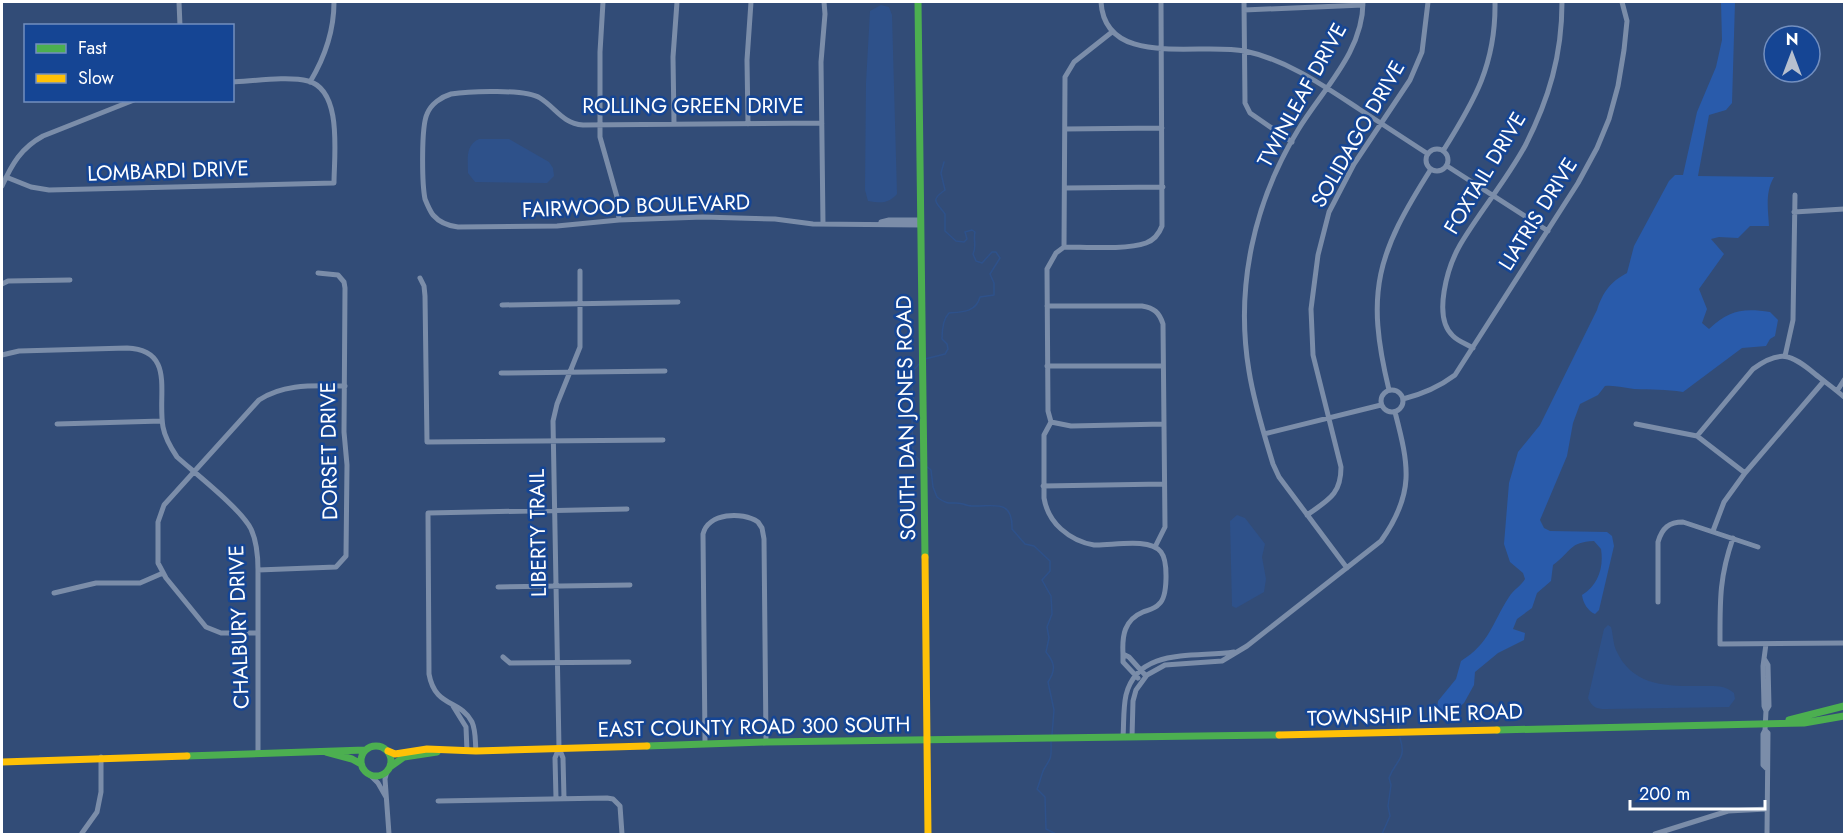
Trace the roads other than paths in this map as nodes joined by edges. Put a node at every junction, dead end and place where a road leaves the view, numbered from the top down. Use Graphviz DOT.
graph roads {
  1 [pos="179,2"];
  2 [pos="334,2"];
  3 [pos="603,2"];
  4 [pos="677,2"];
  5 [pos="751,2"];
  6 [pos="824,2"];
  7 [pos="918,2"];
  8 [pos="1101,2"];
  9 [pos="1161,2"];
  10 [pos="1244,2"];
  11 [pos="1428,2"];
  12 [pos="1495,2"];
  13 [pos="1562,2"];
  14 [pos="1622,2"];
  15 [pos="1363,3"];
  16 [pos="1244,9"];
  17 [pos="180,24"];
  18 [pos="1112,32"];
  19 [pos="1161,48"];
  20 [pos="1245,51"];
  21 [pos="234,82"];
  22 [pos="310,82"];
  23 [pos="1327,88"];
  24 [pos="129,102"];
  25 [pos="822,123"];
  26 [pos="674,124"];
  27 [pos="748,124"];
  28 [pos="1382,124"];
  29 [pos="600,125"];
  30 [pos="1162,128"];
  31 [pos="1065,129"];
  32 [pos="1292,142"];
  33 [pos="1443,151"];
  34 [pos="1428,154"];
  35 [pos="1446,166"];
  36 [pos="1431,169"];
  37 [pos="6,177"];
  38 [pos="2,186"];
  39 [pos="1065,188"];
  40 [pos="1163,188"];
  41 [pos="1795,195"];
  42 [pos="1493,196"];
  43 [pos="1845,209"];
  44 [pos="1794,212"];
  45 [pos="434,216"];
  46 [pos="619,220"];
  47 [pos="921,223"];
  48 [pos="823,224"];
  49 [pos="1548,231"];
  50 [pos="1064,247"];
  51 [pos="580,270"];
  52 [pos="318,273"];
  53 [pos="420,278"];
  54 [pos="70,280"];
  55 [pos="2,284"];
  56 [pos="678,302"];
  57 [pos="580,303"];
  58 [pos="502,305"];
  59 [pos="1047,306"];
  60 [pos="1473,348"];
  61 [pos="2,355"];
  62 [pos="1782,356"];
  63 [pos="1047,366"];
  64 [pos="1163,366"];
  65 [pos="665,371"];
  66 [pos="571,372"];
  67 [pos="501,373"];
  68 [pos="1845,380"];
  69 [pos="1824,381"];
  70 [pos="345,386"];
  71 [pos="1389,390"];
  72 [pos="1837,391"];
  73 [pos="1845,397"];
  74 [pos="1403,399"];
  75 [pos="1381,405"];
  76 [pos="1395,412"];
  77 [pos="1328,418"];
  78 [pos="162,421"];
  79 [pos="1052,422"];
  80 [pos="57,424"];
  81 [pos="1164,424"];
  82 [pos="1636,424"];
  83 [pos="1264,434"];
  84 [pos="1697,436"];
  85 [pos="663,440"];
  86 [pos="553,441"];
  87 [pos="194,472"];
  88 [pos="1745,473"];
  89 [pos="1164,484"];
  90 [pos="1043,486"];
  91 [pos="627,509"];
  92 [pos="555,511"];
  93 [pos="1307,515"];
  94 [pos="1713,531"];
  95 [pos="1733,538"];
  96 [pos="1155,547"];
  97 [pos="1758,547"];
  98 [pos="1347,568"];
  99 [pos="258,570"];
  100 [pos="163,573"];
  101 [pos="630,585"];
  102 [pos="556,586"];
  103 [pos="498,587"];
  104 [pos="54,593"];
  105 [pos="1658,602"];
  106 [pos="258,633"];
  107 [pos="1845,643"];
  108 [pos="1766,644"];
  109 [pos="1239,651"];
  110 [pos="1123,654"];
  111 [pos="503,657"];
  112 [pos="557,662"];
  113 [pos="629,662"];
  114 [pos="1141,671"];
  115 [pos="1136,676"];
  116 [pos="1146,676"];
  117 [pos="1141,681"];
  118 [pos="453,706"];
  119 [pos="1845,706"];
  120 [pos="1124,712"];
  121 [pos="1131,712"];
  122 [pos="1845,716"];
  123 [pos="1780,723"];
  124 [pos="1765,727"];
  125 [pos="1066,737"];
  126 [pos="1123,737"];
  127 [pos="1132,737"];
  128 [pos="927,740"];
  129 [pos="766,742"];
  130 [pos="705,743"];
  131 [pos="559,748"];
  132 [pos="365,750"];
  133 [pos="388,751"];
  134 [pos="443,751"];
  135 [pos="467,751"];
  136 [pos="476,751"];
  137 [pos="326,752"];
  138 [pos="258,753"];
  139 [pos="101,757"];
  140 [pos="2,762"];
  141 [pos="361,764"];
  142 [pos="388,769"];
  143 [pos="369,774"];
  144 [pos="556,798"];
  145 [pos="564,798"];
  146 [pos="388,801"];
  147 [pos="438,801"];
  148 [pos="1767,809"];
  149 [pos="82,833"];
  150 [pos="389,834"];
  151 [pos="622,834"];
  152 [pos="928,834"];
  153 [pos="1655,834"];
  154 [pos="1767,834"];
  1 -- 17 [label="street"];
  2 -- 22 [label="street"];
  3 -- 29 [label="street"];
  4 -- 26 [label="street"];
  5 -- 27 [label="street"];
  6 -- 25 [label="street"];
  7 -- 47 [label="street, SOUTH DAN JONES ROAD"];
  8 -- 18 [label="street"];
  9 -- 19 [label="street"];
  10 -- 16 [label="street"];
  11 -- 28 [label="street, SOLIDAGO DRIVE"];
  12 -- 33 [label="street"];
  13 -- 42 [label="street, FOXTAIL DRIVE"];
  14 -- 49 [label="street, LIATRIS DRIVE"];
  15 -- 16 [label="street"];
  15 -- 23 [label="street, TWINLEAF DRIVE"];
  16 -- 20 [label="street"];
  18 -- 19 [label="street"];
  18 -- 31 [label="street"];
  19 -- 20 [label="street"];
  19 -- 30 [label="street"];
  20 -- 23 [label="street"];
  20 -- 32 [label="street"];
  21 -- 22 [label="street"];
  22 -- 37 [label="street, LOMBARDI DRIVE"];
  23 -- 28 [label="street"];
  23 -- 32 [label="street, TWINLEAF DRIVE"];
  24 -- 37 [label="street"];
  25 -- 27 [label="street, ROLLING GREEN DRIVE"];
  25 -- 48 [label="street"];
  26 -- 27 [label="street, ROLLING GREEN DRIVE"];
  26 -- 29 [label="street, ROLLING GREEN DRIVE"];
  28 -- 34 [label="street"];
  28 -- 77 [label="street, SOLIDAGO DRIVE"];
  29 -- 45 [label="street, ROLLING GREEN DRIVE"];
  29 -- 46 [label="street"];
  30 -- 31 [label="street"];
  30 -- 40 [label="street"];
  31 -- 39 [label="street"];
  32 -- 83 [label="street, TWINLEAF DRIVE"];
  33 -- 34 [label="street"];
  33 -- 35 [label="street"];
  34 -- 36 [label="street"];
  35 -- 36 [label="street"];
  35 -- 42 [label="street"];
  36 -- 71 [label="street"];
  37 -- 38 [label="street"];
  39 -- 40 [label="street"];
  39 -- 50 [label="street"];
  40 -- 50 [label="street"];
  41 -- 44 [label="street"];
  42 -- 49 [label="street"];
  42 -- 60 [label="street, FOXTAIL DRIVE"];
  43 -- 44 [label="street"];
  44 -- 62 [label="street"];
  45 -- 46 [label="street, FAIRWOOD BOULEVARD"];
  46 -- 48 [label="street, FAIRWOOD BOULEVARD"];
  47 -- 48 [label="street, FAIRWOOD BOULEVARD"];
  47 -- 128 [label="street, SOUTH DAN JONES ROAD"];
  49 -- 60 [label="street, LIATRIS DRIVE"];
  50 -- 59 [label="street"];
  51 -- 57 [label="street, LIBERTY TRAIL"];
  52 -- 70 [label="street, DORSET DRIVE"];
  53 -- 86 [label="street"];
  54 -- 55 [label="street"];
  56 -- 57 [label="street"];
  57 -- 58 [label="street"];
  57 -- 66 [label="street, LIBERTY TRAIL"];
  59 -- 63 [label="street"];
  59 -- 64 [label="street"];
  60 -- 74 [label="street, LIATRIS DRIVE"];
  61 -- 78 [label="street, CHALBURY DRIVE"];
  62 -- 69 [label="street"];
  62 -- 84 [label="street"];
  63 -- 64 [label="street"];
  63 -- 79 [label="street"];
  64 -- 81 [label="street"];
  65 -- 66 [label="street"];
  66 -- 67 [label="street"];
  66 -- 86 [label="street, LIBERTY TRAIL"];
  68 -- 72 [label="street"];
  69 -- 72 [label="street"];
  69 -- 88 [label="street"];
  70 -- 87 [label="street"];
  70 -- 99 [label="street, DORSET DRIVE"];
  71 -- 74 [label="street"];
  71 -- 75 [label="street"];
  72 -- 73 [label="street"];
  74 -- 76 [label="street"];
  75 -- 76 [label="street"];
  75 -- 77 [label="street"];
  76 -- 98 [label="street"];
  77 -- 83 [label="street"];
  77 -- 93 [label="street, SOLIDAGO DRIVE"];
  78 -- 80 [label="street"];
  78 -- 87 [label="street, CHALBURY DRIVE"];
  79 -- 81 [label="street"];
  79 -- 90 [label="street"];
  81 -- 89 [label="street"];
  82 -- 84 [label="street"];
  83 -- 93 [label="street, TWINLEAF DRIVE"];
  84 -- 88 [label="street"];
  85 -- 86 [label="street"];
  86 -- 92 [label="street, LIBERTY TRAIL"];
  87 -- 99 [label="street, CHALBURY DRIVE"];
  87 -- 100 [label="street"];
  88 -- 94 [label="street"];
  89 -- 90 [label="street"];
  89 -- 96 [label="street"];
  90 -- 96 [label="street"];
  91 -- 92 [label="street"];
  92 -- 102 [label="street, LIBERTY TRAIL"];
  92 -- 118 [label="street"];
  93 -- 98 [label="street, TWINLEAF DRIVE"];
  94 -- 95 [label="street"];
  94 -- 105 [label="street"];
  95 -- 97 [label="street"];
  95 -- 108 [label="street"];
  96 -- 110 [label="street"];
  98 -- 109 [label="street"];
  99 -- 106 [label="street, CHALBURY DRIVE"];
  100 -- 104 [label="street"];
  100 -- 106 [label="street"];
  101 -- 102 [label="street"];
  102 -- 103 [label="street"];
  102 -- 112 [label="street, LIBERTY TRAIL"];
  106 -- 138 [label="street, CHALBURY DRIVE"];
  107 -- 108 [label="street"];
  108 -- 124 [label="street"];
  109 -- 114 [label="street"];
  109 -- 116 [label="street"];
  110 -- 114 [label="street"];
  110 -- 115 [label="street"];
  111 -- 112 [label="street"];
  112 -- 113 [label="street"];
  112 -- 131 [label="street, LIBERTY TRAIL"];
  114 -- 115 [label="street"];
  114 -- 116 [label="street"];
  115 -- 117 [label="street"];
  115 -- 120 [label="street"];
  116 -- 117 [label="street"];
  117 -- 121 [label="street"];
  118 -- 135 [label="street"];
  118 -- 136 [label="street"];
  119 -- 123 [label="street"];
  120 -- 121 [label="street"];
  120 -- 126 [label="street"];
  121 -- 127 [label="street"];
  122 -- 123 [label="street"];
  123 -- 124 [label="street, TOWNSHIP LINE ROAD"];
  124 -- 127 [label="street, TOWNSHIP LINE ROAD"];
  124 -- 148 [label="street"];
  125 -- 126 [label="street, TOWNSHIP LINE ROAD"];
  125 -- 128 [label="street, EAST COUNTY ROAD 300 SOUTH"];
  126 -- 127 [label="street, TOWNSHIP LINE ROAD"];
  128 -- 129 [label="street, EAST COUNTY ROAD 300 SOUTH"];
  128 -- 152 [label="street, SOUTH DAN JONES ROAD"];
  129 -- 130 [label="street, EAST COUNTY ROAD 300 SOUTH"];
  129 -- 130 [label="street"];
  130 -- 131 [label="street, EAST COUNTY ROAD 300 SOUTH"];
  131 -- 136 [label="street, EAST COUNTY ROAD 300 SOUTH"];
  131 -- 144 [label="street"];
  131 -- 145 [label="street, LIBERTY TRAIL"];
  132 -- 133 [label="street"];
  132 -- 137 [label="street"];
  132 -- 141 [label="street"];
  133 -- 134 [label="street, EAST COUNTY ROAD 300 SOUTH"];
  133 -- 142 [label="street"];
  134 -- 135 [label="street, EAST COUNTY ROAD 300 SOUTH"];
  134 -- 142 [label="street, EAST COUNTY ROAD 300 SOUTH"];
  135 -- 136 [label="street, EAST COUNTY ROAD 300 SOUTH"];
  137 -- 138 [label="street"];
  137 -- 141 [label="street"];
  138 -- 139 [label="street"];
  139 -- 140 [label="street"];
  139 -- 149 [label="street"];
  141 -- 143 [label="street"];
  142 -- 143 [label="street"];
  142 -- 146 [label="street"];
  143 -- 146 [label="street"];
  144 -- 145 [label="street"];
  144 -- 147 [label="street"];
  145 -- 151 [label="street"];
  146 -- 150 [label="street"];
  148 -- 153 [label="street"];
  148 -- 154 [label="street"];
}
